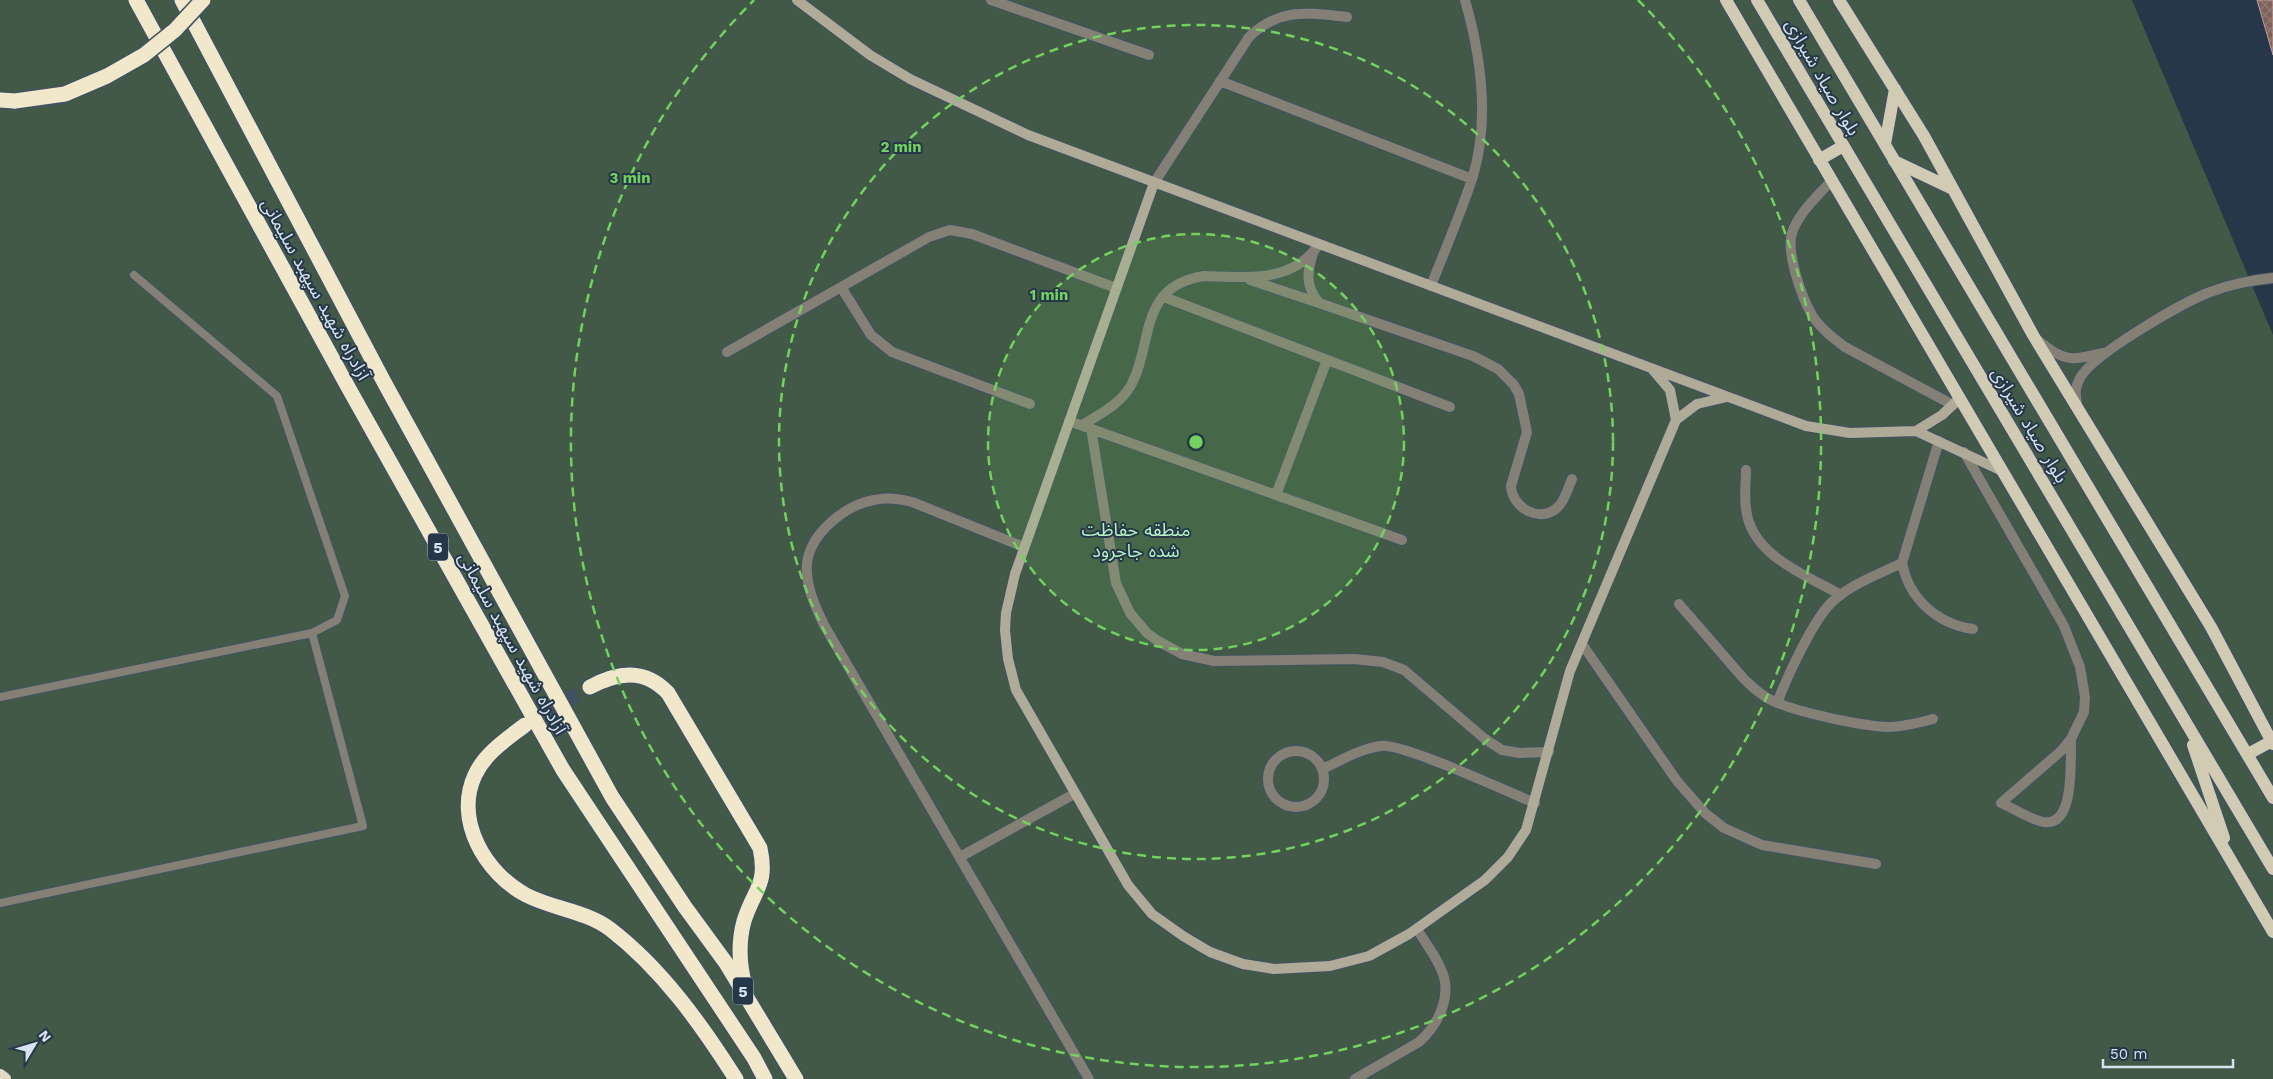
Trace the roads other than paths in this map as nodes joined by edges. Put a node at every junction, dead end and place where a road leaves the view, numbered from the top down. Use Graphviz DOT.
graph roads {
  1 [pos="136,0"];
  2 [pos="182,0"];
  3 [pos="203,0"];
  4 [pos="798,0"];
  5 [pos="990,0"];
  6 [pos="1465,0"];
  7 [pos="1726,0"];
  8 [pos="1757,0"];
  9 [pos="1799,0"];
  10 [pos="1839,0"];
  11 [pos="1347,17"];
  12 [pos="1149,55"];
  13 [pos="1220,80"];
  14 [pos="1895,89"];
  15 [pos="7,101"];
  16 [pos="1884,144"];
  17 [pos="1843,146"];
  18 [pos="1819,160"];
  19 [pos="1894,161"];
  20 [pos="1472,179"];
  21 [pos="1832,181"];
  22 [pos="1154,183"];
  23 [pos="1953,189"];
  24 [pos="1316,248"];
  25 [pos="134,275"];
  26 [pos="1242,278"];
  27 [pos="2273,278"];
  28 [pos="1431,286"];
  29 [pos="841,287"];
  30 [pos="1116,288"];
  31 [pos="1164,297"];
  32 [pos="1319,302"];
  33 [pos="2033,335"];
  34 [pos="727,352"];
  35 [pos="2104,353"];
  36 [pos="1327,360"];
  37 [pos="1650,368"];
  38 [pos="1727,397"];
  39 [pos="1956,402"];
  40 [pos="1030,404"];
  41 [pos="1450,407"];
  42 [pos="2078,408"];
  43 [pos="1676,420"];
  44 [pos="1069,421"];
  45 [pos="1087,427"];
  46 [pos="1916,431"];
  47 [pos="1939,441"];
  48 [pos="1964,452"];
  49 [pos="1746,470"];
  50 [pos="2000,470"];
  51 [pos="1572,478"];
  52 [pos="1276,494"];
  53 [pos="1402,540"];
  54 [pos="1024,547"];
  55 [pos="1902,562"];
  56 [pos="1841,595"];
  57 [pos="1679,604"];
  58 [pos="1973,629"];
  59 [pos="312,633"];
  60 [pos="1582,644"];
  61 [pos="590,688"];
  62 [pos="0,697"];
  63 [pos="1777,702"];
  64 [pos="1933,719"];
  65 [pos="2184,719"];
  66 [pos="526,725"];
  67 [pos="2071,739"];
  68 [pos="2272,743"];
  69 [pos="1549,752"];
  70 [pos="2248,754"];
  71 [pos="1322,769"];
  72 [pos="1074,794"];
  73 [pos="2273,798"];
  74 [pos="1535,803"];
  75 [pos="960,857"];
  76 [pos="2231,861"];
  77 [pos="1876,864"];
  78 [pos="2273,869"];
  79 [pos="0,903"];
  80 [pos="1417,929"];
  81 [pos="2273,932"];
  82 [pos="748,1000"];
  83 [pos="0,1076"];
  84 [pos="4,1079"];
  85 [pos="736,1079"];
  86 [pos="766,1079"];
  87 [pos="796,1079"];
  88 [pos="1090,1079"];
  89 [pos="1355,1079"];
  1 -- 86 [label="highway, آزادراه شهید سپهبد سلیمانی / 5"];
  2 -- 82 [label="highway, آزادراه شهید سپهبد سلیمانی / 5"];
  3 -- 15 [label="highway, bridge"];
  4 -- 22 [label="main road"];
  5 -- 12 [label="street"];
  6 -- 20 [label="street"];
  7 -- 18 [label="main road"];
  8 -- 17 [label="main road, بلوار صیاد شیرازی"];
  9 -- 16 [label="main road, بلوار صیاد شیرازی"];
  10 -- 14 [label="main road"];
  11 -- 13 [label="street"];
  13 -- 20 [label="street"];
  13 -- 22 [label="street"];
  14 -- 16 [label="main road"];
  14 -- 23 [label="main road"];
  16 -- 19 [label="main road, بلوار صیاد شیرازی"];
  17 -- 18 [label="main road"];
  17 -- 65 [label="main road, بلوار صیاد شیرازی"];
  18 -- 21 [label="main road"];
  19 -- 23 [label="main road"];
  19 -- 70 [label="main road, بلوار صیاد شیرازی"];
  20 -- 28 [label="street"];
  21 -- 39 [label="main road"];
  21 -- 39 [label="street"];
  22 -- 24 [label="main road"];
  22 -- 30 [label="main road"];
  23 -- 33 [label="main road"];
  24 -- 26 [label="street"];
  24 -- 28 [label="main road"];
  24 -- 32 [label="street"];
  25 -- 59 [label="lane"];
  26 -- 31 [label="street"];
  26 -- 32 [label="street"];
  27 -- 35 [label="street"];
  28 -- 37 [label="main road"];
  29 -- 30 [label="street"];
  29 -- 34 [label="street"];
  29 -- 40 [label="street"];
  30 -- 44 [label="main road"];
  31 -- 36 [label="street"];
  31 -- 45 [label="street"];
  32 -- 51 [label="street"];
  33 -- 35 [label="street"];
  33 -- 42 [label="main road"];
  35 -- 42 [label="street"];
  36 -- 41 [label="street"];
  36 -- 52 [label="street"];
  37 -- 38 [label="main road"];
  37 -- 43 [label="main road"];
  38 -- 43 [label="main road"];
  38 -- 46 [label="main road"];
  39 -- 46 [label="main road"];
  39 -- 50 [label="main road"];
  42 -- 68 [label="main road"];
  43 -- 60 [label="main road"];
  44 -- 45 [label="street"];
  44 -- 54 [label="main road"];
  45 -- 52 [label="street"];
  45 -- 69 [label="street"];
  46 -- 47 [label="main road"];
  47 -- 48 [label="main road"];
  47 -- 55 [label="street"];
  48 -- 50 [label="main road"];
  48 -- 67 [label="street"];
  49 -- 56 [label="street"];
  50 -- 76 [label="main road"];
  52 -- 53 [label="street"];
  54 -- 72 [label="main road"];
  54 -- 75 [label="street"];
  55 -- 56 [label="street"];
  55 -- 58 [label="street"];
  56 -- 63 [label="street"];
  57 -- 63 [label="street"];
  59 -- 62 [label="lane"];
  59 -- 79 [label="lane"];
  60 -- 69 [label="main road"];
  60 -- 77 [label="street"];
  61 -- 82 [label="highway"];
  63 -- 64 [label="street"];
  65 -- 76 [label="main road"];
  65 -- 78 [label="main road, بلوار صیاد شیرازی"];
  66 -- 85 [label="highway"];
  67 -- 67 [label="street"];
  68 -- 70 [label="main road"];
  69 -- 74 [label="main road"];
  70 -- 73 [label="main road, بلوار صیاد شیرازی"];
  71 -- 71 [label="street"];
  71 -- 74 [label="street"];
  72 -- 75 [label="street"];
  72 -- 80 [label="main road"];
  74 -- 80 [label="main road"];
  75 -- 88 [label="street"];
  76 -- 81 [label="main road"];
  80 -- 89 [label="street"];
  82 -- 87 [label="highway, آزادراه شهید سپهبد سلیمانی / 5"];
  83 -- 84 [label="highway"];
}
